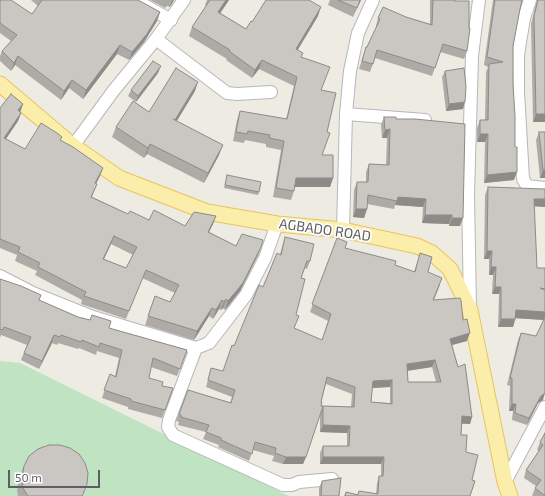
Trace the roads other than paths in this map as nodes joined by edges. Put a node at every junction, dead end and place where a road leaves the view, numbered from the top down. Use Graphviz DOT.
graph roads {
  1 [pos="135,0"];
  2 [pos="184,0"];
  3 [pos="373,0"];
  4 [pos="479,0"];
  5 [pos="530,0"];
  6 [pos="171,20"];
  7 [pos="156,39"];
  8 [pos="0,85"];
  9 [pos="271,92"];
  10 [pos="346,114"];
  11 [pos="434,121"];
  12 [pos="455,123"];
  13 [pos="470,125"];
  14 [pos="73,146"];
  15 [pos="545,188"];
  16 [pos="277,224"];
  17 [pos="343,230"];
  18 [pos="0,276"];
  19 [pos="470,310"];
  20 [pos="196,348"];
  21 [pos="545,407"];
  22 [pos="332,479"];
  23 [pos="508,491"];
  1 -- 6 [label="street"];
  2 -- 6 [label="street"];
  3 -- 10 [label="street"];
  4 -- 13 [label="street"];
  5 -- 15 [label="street"];
  6 -- 7 [label="street"];
  7 -- 9 [label="street"];
  7 -- 14 [label="street"];
  8 -- 14 [label="main road, AGBADO ROAD"];
  10 -- 11 [label="street"];
  10 -- 17 [label="street"];
  12 -- 13 [label="street"];
  13 -- 19 [label="street"];
  14 -- 16 [label="main road, AGBADO ROAD"];
  16 -- 17 [label="main road, AGBADO ROAD"];
  16 -- 20 [label="street"];
  17 -- 19 [label="main road, AGBADO ROAD"];
  18 -- 20 [label="street"];
  19 -- 23 [label="main road, AGBADO ROAD"];
  20 -- 22 [label="street"];
  21 -- 23 [label="street"];
}
